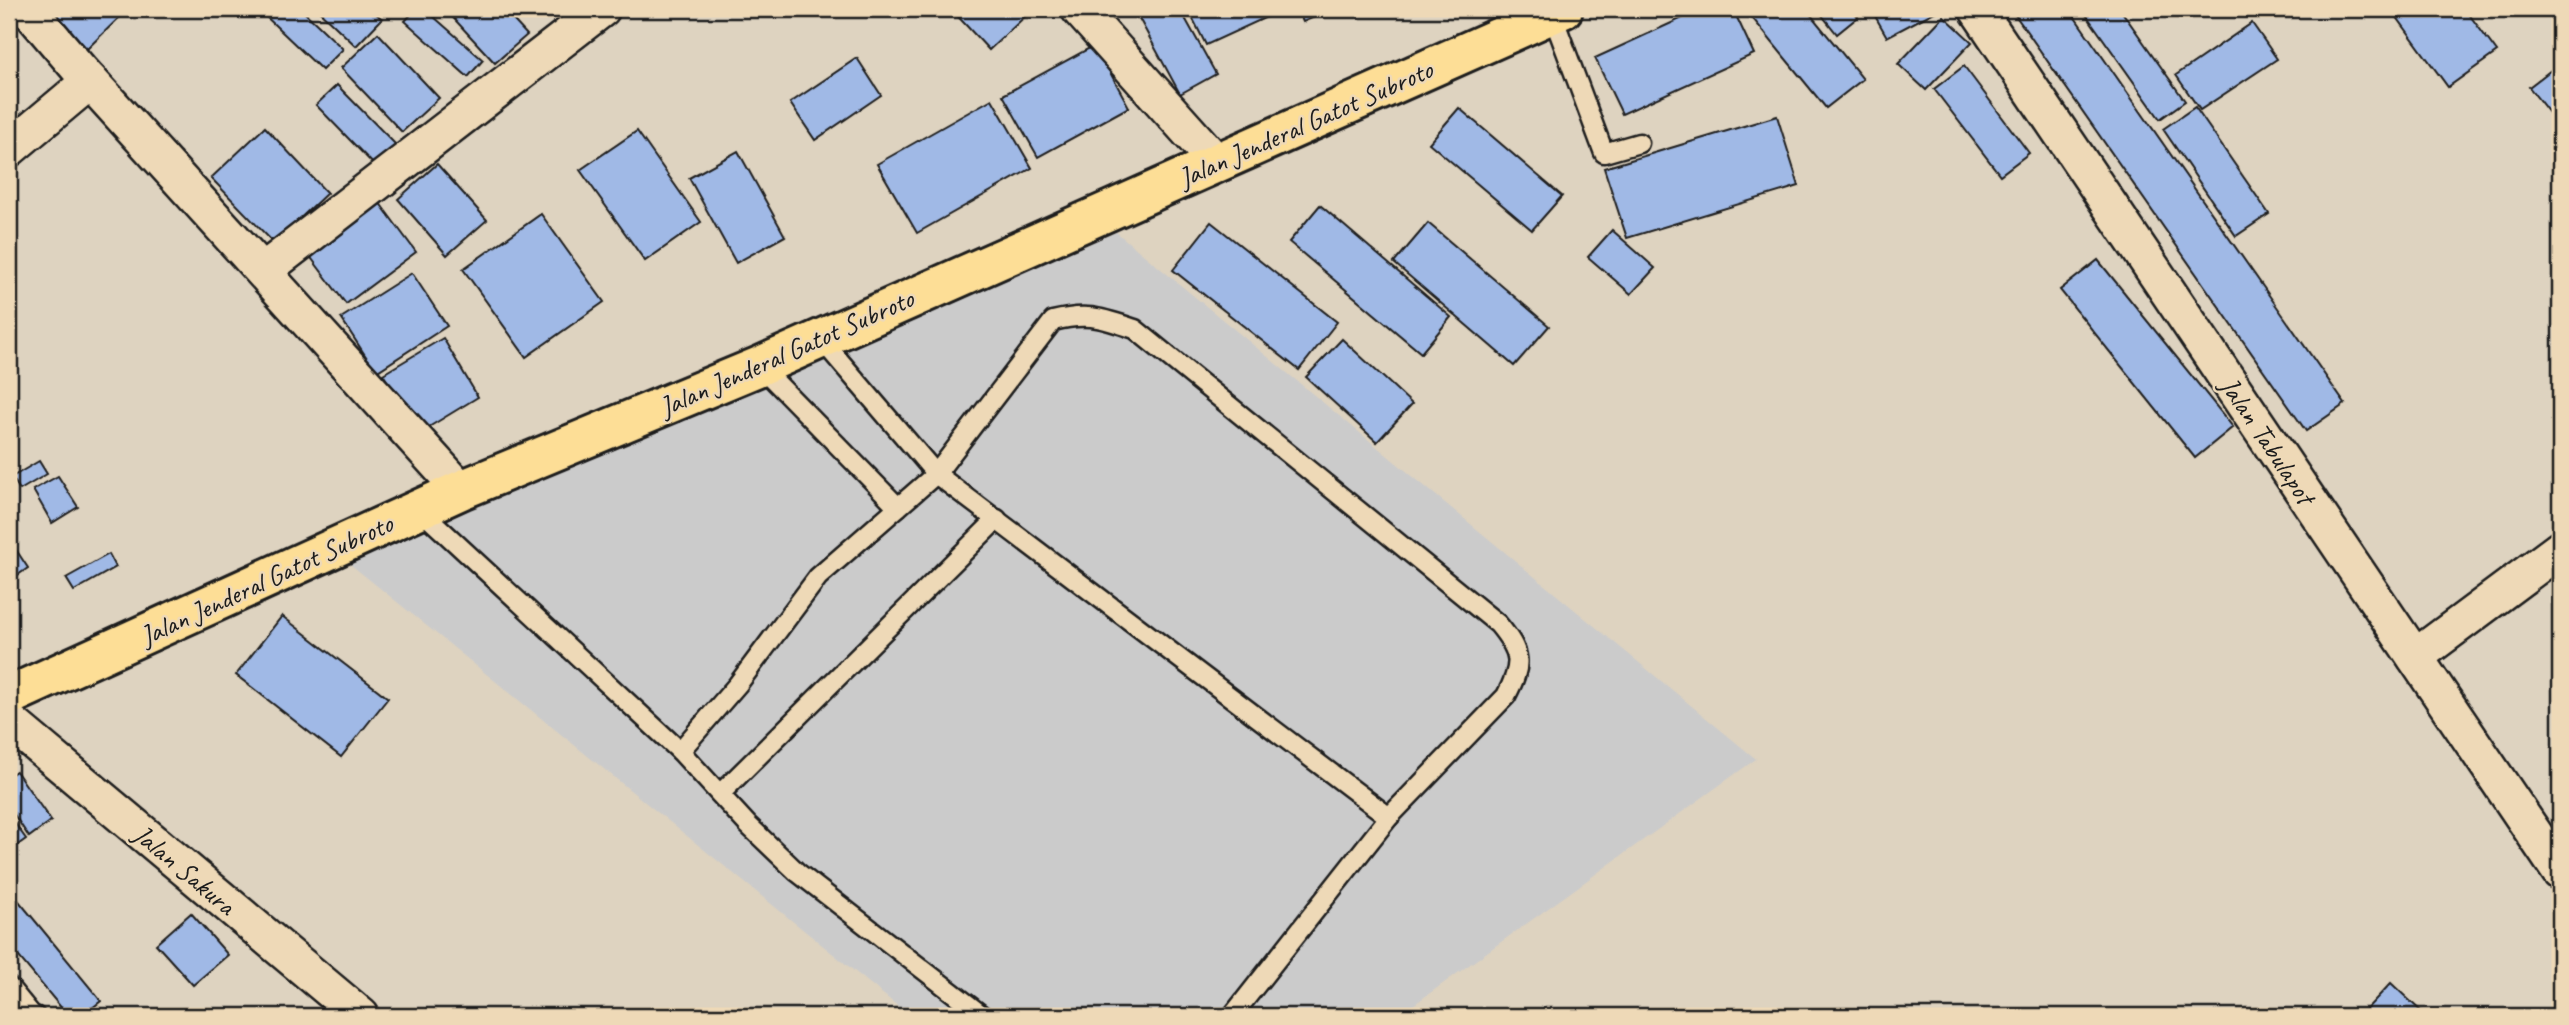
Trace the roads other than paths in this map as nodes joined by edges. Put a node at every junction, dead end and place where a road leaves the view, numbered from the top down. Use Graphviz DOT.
graph roads {
  1 [pos="28,9"];
  2 [pos="602,9"];
  3 [pos="1079,9"];
  4 [pos="1977,9"];
  5 [pos="1558,11"];
  6 [pos="90,80"];
  7 [pos="1639,143"];
  8 [pos="9,149"];
  9 [pos="1216,162"];
  10 [pos="263,271"];
  11 [pos="820,338"];
  12 [pos="760,366"];
  13 [pos="936,474"];
  14 [pos="461,490"];
  15 [pos="898,508"];
  16 [pos="419,509"];
  17 [pos="998,519"];
  18 [pos="2560,549"];
  19 [pos="2415,657"];
  20 [pos="9,696"];
  21 [pos="9,721"];
  22 [pos="680,751"];
  23 [pos="720,794"];
  24 [pos="1389,817"];
  25 [pos="2560,872"];
  26 [pos="9,987"];
  27 [pos="35,1016"];
  28 [pos="360,1016"];
  29 [pos="984,1016"];
  30 [pos="1232,1016"];
  1 -- 6 [label="street"];
  2 -- 10 [label="street"];
  3 -- 9 [label="street"];
  4 -- 19 [label="street, Jalan Tabulapot"];
  5 -- 7 [label="lane"];
  5 -- 9 [label="highway, Jalan Jenderal Gatot Subroto"];
  6 -- 8 [label="street"];
  6 -- 10 [label="street"];
  9 -- 11 [label="highway, Jalan Jenderal Gatot Subroto"];
  10 -- 14 [label="street"];
  11 -- 12 [label="highway, Jalan Jenderal Gatot Subroto"];
  11 -- 13 [label="lane"];
  12 -- 14 [label="highway, Jalan Jenderal Gatot Subroto"];
  12 -- 15 [label="lane"];
  13 -- 15 [label="lane"];
  13 -- 17 [label="lane"];
  13 -- 24 [label="lane"];
  14 -- 16 [label="highway, Jalan Jenderal Gatot Subroto"];
  15 -- 22 [label="lane"];
  16 -- 20 [label="highway, Jalan Jenderal Gatot Subroto"];
  16 -- 22 [label="lane"];
  17 -- 23 [label="lane"];
  17 -- 24 [label="lane"];
  18 -- 19 [label="street"];
  19 -- 25 [label="street, Jalan Tabulapot"];
  21 -- 28 [label="street, Jalan Sakura"];
  22 -- 23 [label="lane"];
  23 -- 29 [label="lane"];
  24 -- 30 [label="lane"];
  26 -- 27 [label="lane"];
}
